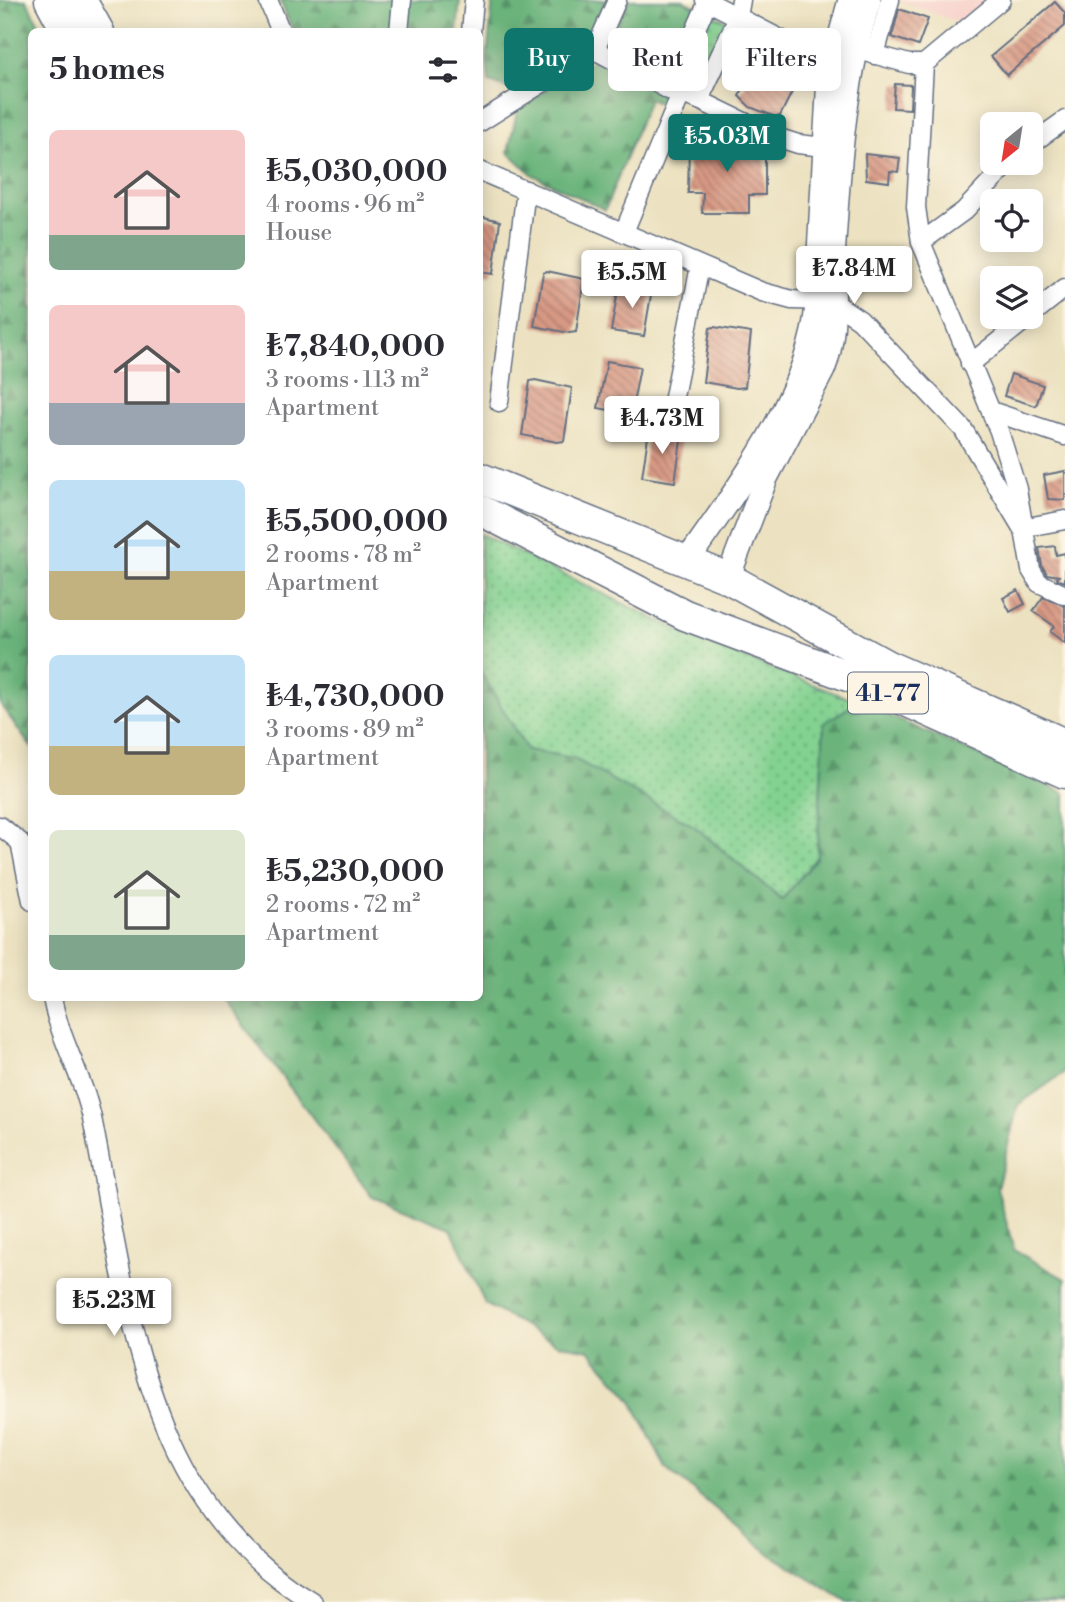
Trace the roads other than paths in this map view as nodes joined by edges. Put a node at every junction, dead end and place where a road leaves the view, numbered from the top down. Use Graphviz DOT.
graph roads {
  1 [pos="50,0"];
  2 [pos="81,0"];
  3 [pos="268,0"];
  4 [pos="402,0"];
  5 [pos="474,0"];
  6 [pos="617,0"];
  7 [pos="850,0"];
  8 [pos="869,0"];
  9 [pos="890,0"];
  10 [pos="1001,0"];
  11 [pos="707,1"];
  12 [pos="739,8"];
  13 [pos="65,28"];
  14 [pos="97,28"];
  15 [pos="279,28"];
  16 [pos="399,28"];
  17 [pos="471,28"];
  18 [pos="771,28"];
  19 [pos="841,31"];
  20 [pos="594,50"];
  21 [pos="865,52"];
  22 [pos="924,64"];
  23 [pos="528,91"];
  24 [pos="829,91"];
  25 [pos="683,95"];
  26 [pos="483,119"];
  27 [pos="1065,120"];
  28 [pos="1043,136"];
  29 [pos="824,147"];
  30 [pos="483,172"];
  31 [pos="998,175"];
  32 [pos="526,190"];
  33 [pos="624,232"];
  34 [pos="921,242"];
  35 [pos="700,266"];
  36 [pos="1065,288"];
  37 [pos="825,301"];
  38 [pos="1043,306"];
  39 [pos="1014,329"];
  40 [pos="970,364"];
  41 [pos="499,402"];
  42 [pos="991,411"];
  43 [pos="669,422"];
  44 [pos="1065,436"];
  45 [pos="483,479"];
  46 [pos="483,512"];
  47 [pos="1065,520"];
  48 [pos="1022,527"];
  49 [pos="687,561"];
  50 [pos="728,578"];
  51 [pos="1065,595"];
  52 [pos="659,604"];
  53 [pos="706,623"];
  54 [pos="1065,744"];
  55 [pos="1065,773"];
  56 [pos="0,826"];
  57 [pos="28,881"];
  58 [pos="52,1001"];
  59 [pos="313,1602"];
  1 -- 13 [label="highway"];
  2 -- 14 [label="highway"];
  3 -- 15 [label="street"];
  4 -- 16 [label="street"];
  5 -- 17 [label="street"];
  6 -- 20 [label="street"];
  7 -- 19 [label="main road"];
  8 -- 21 [label="main road"];
  9 -- 21 [label="street"];
  10 -- 22 [label="street"];
  11 -- 12 [label="street"];
  11 -- 25 [label="street"];
  12 -- 18 [label="street"];
  12 -- 25 [label="street"];
  20 -- 25 [label="street"];
  21 -- 22 [label="street"];
  21 -- 37 [label="main road"];
  22 -- 34 [label="street"];
  23 -- 26 [label="street"];
  24 -- 29 [label="main road"];
  25 -- 29 [label="street"];
  25 -- 33 [label="street"];
  27 -- 28 [label="street"];
  29 -- 37 [label="main road"];
  30 -- 32 [label="street"];
  31 -- 34 [label="street"];
  32 -- 33 [label="street"];
  32 -- 41 [label="street"];
  33 -- 35 [label="street"];
  34 -- 40 [label="street"];
  35 -- 37 [label="street"];
  35 -- 43 [label="street"];
  36 -- 38 [label="street"];
  37 -- 48 [label="street"];
  37 -- 49 [label="main road"];
  37 -- 50 [label="main road"];
  39 -- 40 [label="street"];
  40 -- 42 [label="street"];
  42 -- 44 [label="street"];
  42 -- 48 [label="street"];
  45 -- 49 [label="highway"];
  46 -- 52 [label="highway"];
  47 -- 48 [label="street"];
  48 -- 51 [label="street"];
  49 -- 50 [label="highway"];
  49 -- 52 [label="highway"];
  50 -- 53 [label="highway"];
  50 -- 54 [label="highway, 41-77"];
  52 -- 53 [label="highway"];
  53 -- 55 [label="highway, 41-77"];
  56 -- 57 [label="street"];
  58 -- 59 [label="street"];
}
